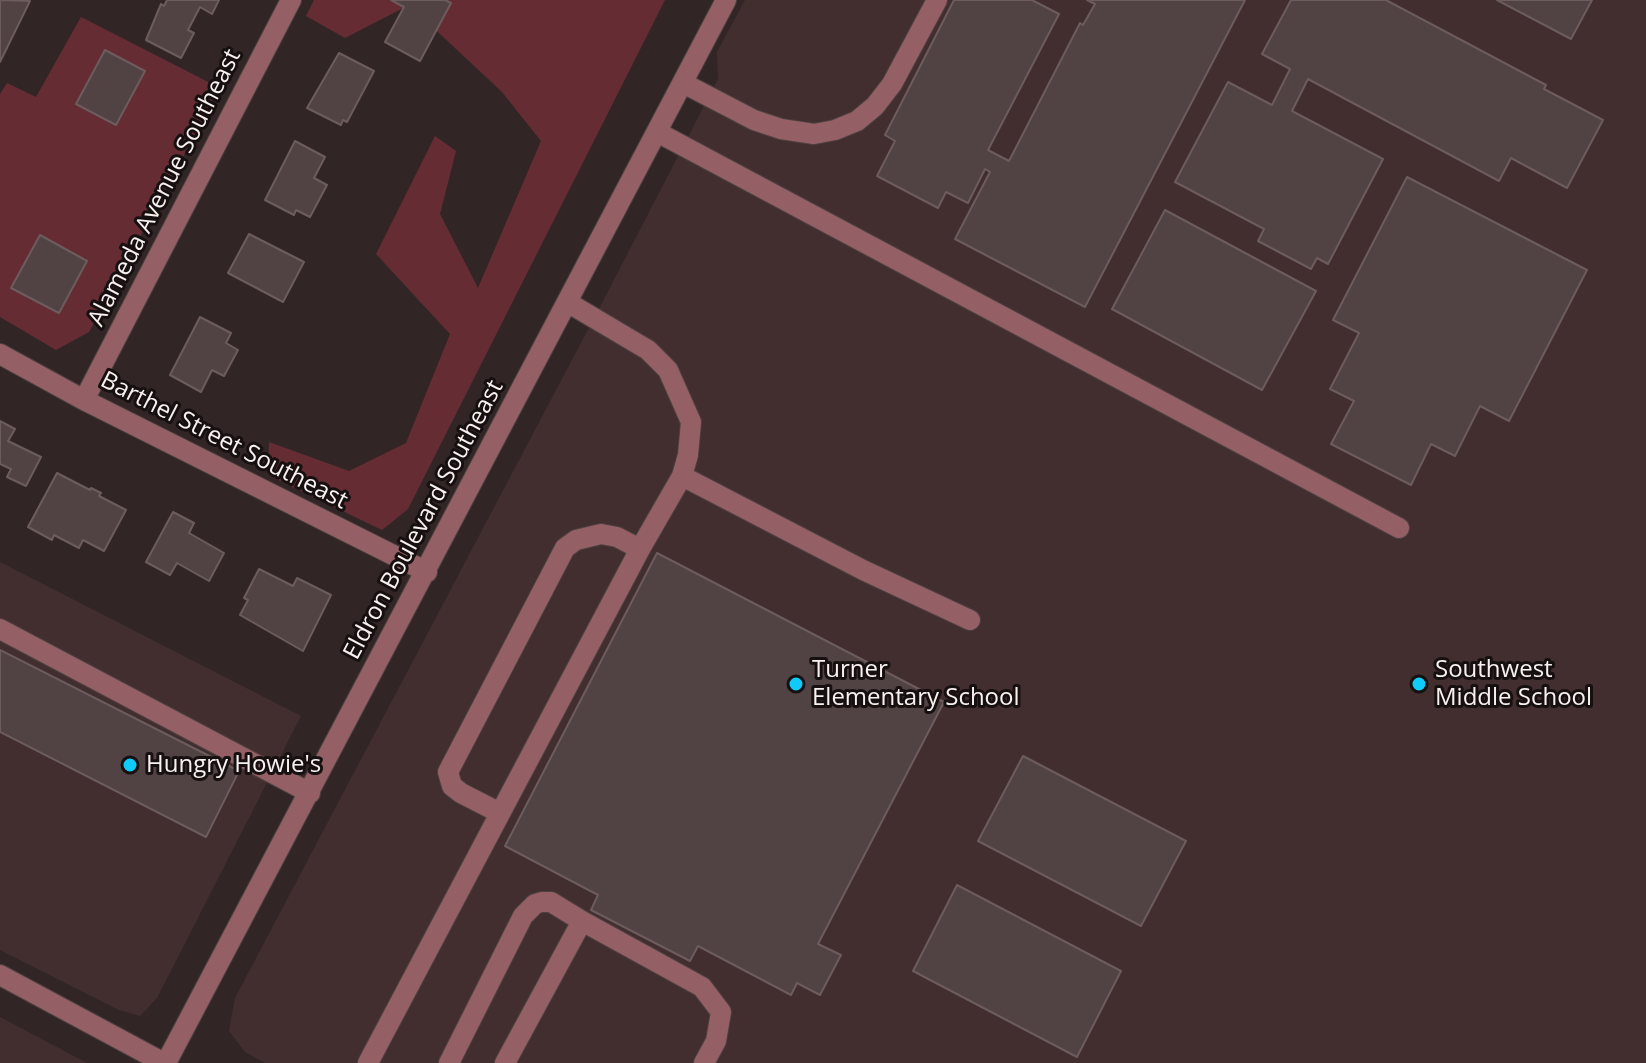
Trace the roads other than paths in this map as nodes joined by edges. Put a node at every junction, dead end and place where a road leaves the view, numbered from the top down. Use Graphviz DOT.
graph roads {
  1 [pos="291,0"];
  2 [pos="726,0"];
  3 [pos="937,0"];
  4 [pos="683,83"];
  5 [pos="657,132"];
  6 [pos="567,302"];
  7 [pos="0,354"];
  8 [pos="84,400"];
  9 [pos="682,476"];
  10 [pos="1399,528"];
  11 [pos="640,549"];
  12 [pos="427,572"];
  13 [pos="970,620"];
  14 [pos="0,629"];
  15 [pos="310,793"];
  16 [pos="500,813"];
  17 [pos="582,921"];
  18 [pos="0,975"];
  19 [pos="165,1063"];
  20 [pos="368,1063"];
  21 [pos="449,1063"];
  22 [pos="505,1063"];
  23 [pos="704,1063"];
  1 -- 8 [label="street, Alameda Avenue Southeast"];
  2 -- 4 [label="street, Eldron Boulevard Southeast"];
  3 -- 4 [label="street"];
  4 -- 5 [label="street, Eldron Boulevard Southeast"];
  5 -- 6 [label="street, Eldron Boulevard Southeast"];
  5 -- 10 [label="street"];
  6 -- 9 [label="street"];
  6 -- 12 [label="street, Eldron Boulevard Southeast"];
  7 -- 8 [label="street, Barthel Street Southeast"];
  8 -- 12 [label="street, Barthel Street Southeast"];
  9 -- 11 [label="street"];
  9 -- 13 [label="street"];
  11 -- 16 [label="street"];
  11 -- 16 [label="street"];
  12 -- 15 [label="street, Eldron Boulevard Southeast"];
  14 -- 15 [label="street"];
  15 -- 19 [label="street, Eldron Boulevard Southeast"];
  16 -- 20 [label="street"];
  17 -- 21 [label="street"];
  17 -- 22 [label="street"];
  17 -- 23 [label="street"];
  18 -- 19 [label="street"];
}
